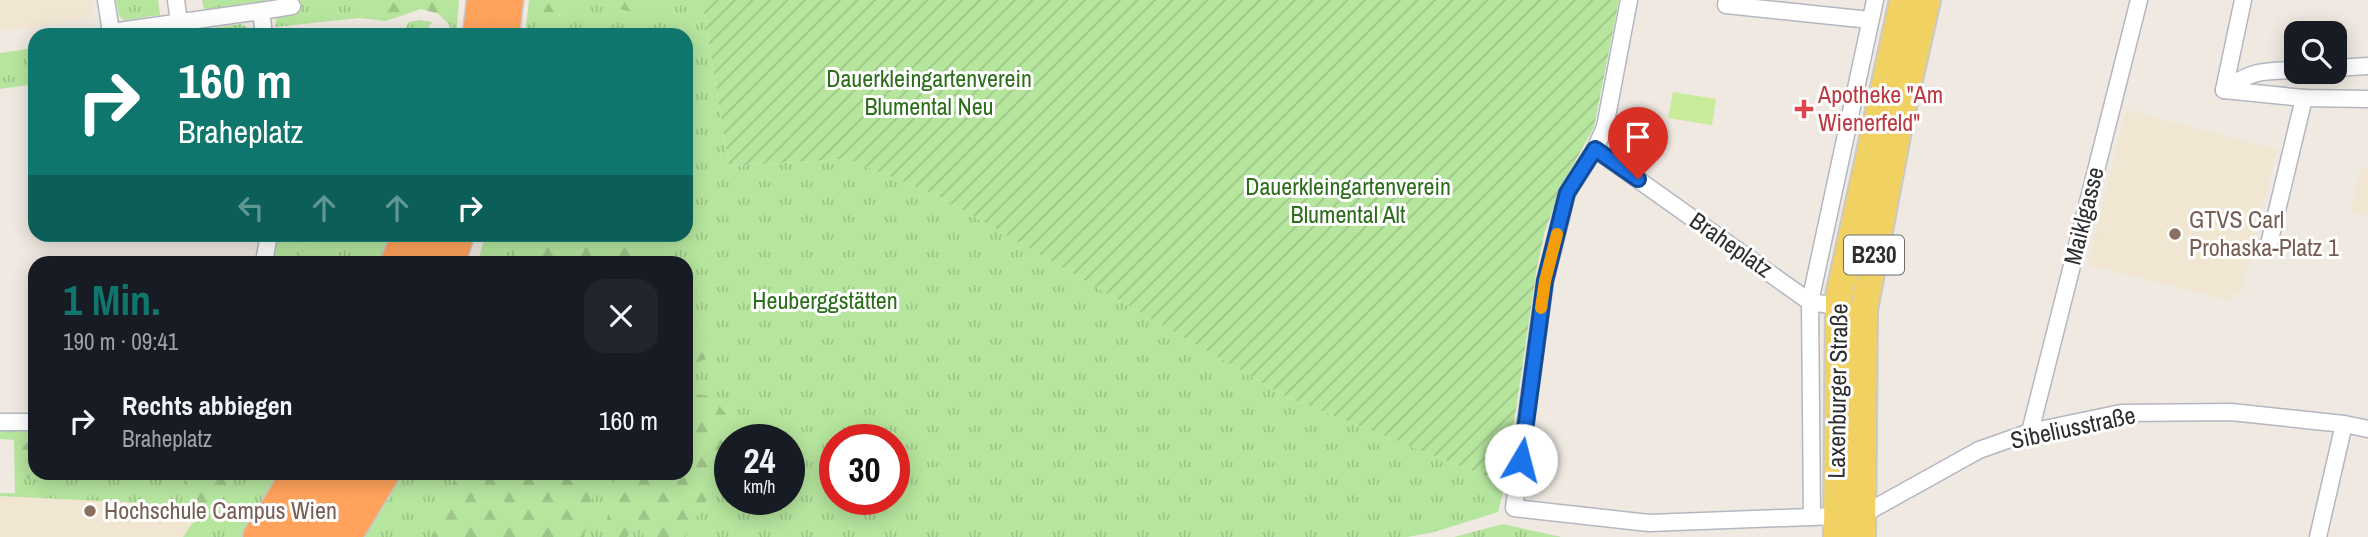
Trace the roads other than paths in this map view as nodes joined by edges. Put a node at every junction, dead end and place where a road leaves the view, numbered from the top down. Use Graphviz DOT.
graph roads {
  1 [pos="107,0"];
  2 [pos="176,0"];
  3 [pos="482,0"];
  4 [pos="508,0"];
  5 [pos="1629,0"];
  6 [pos="1727,0"];
  7 [pos="1875,0"];
  8 [pos="1903,0"];
  9 [pos="1927,0"];
  10 [pos="2139,0"];
  11 [pos="2243,0"];
  12 [pos="292,6"];
  13 [pos="261,11"];
  14 [pos="1870,20"];
  15 [pos="179,23"];
  16 [pos="110,28"];
  17 [pos="141,28"];
  18 [pos="263,28"];
  19 [pos="479,28"];
  20 [pos="505,28"];
  21 [pos="2368,66"];
  22 [pos="2347,67"];
  23 [pos="2284,70"];
  24 [pos="2224,90"];
  25 [pos="2304,98"];
  26 [pos="2368,99"];
  27 [pos="1595,149"];
  28 [pos="2269,244"];
  29 [pos="1810,302"];
  30 [pos="1838,306"];
  31 [pos="0,422"];
  32 [pos="28,422"];
  33 [pos="2344,424"];
  34 [pos="2368,429"];
  35 [pos="2030,432"];
  36 [pos="293,480"];
  37 [pos="322,480"];
  38 [pos="351,480"];
  39 [pos="380,480"];
  40 [pos="1842,525"];
  41 [pos="258,537"];
  42 [pos="287,537"];
  43 [pos="317,537"];
  44 [pos="345,537"];
  45 [pos="2318,537"];
  1 -- 16 [label="street"];
  2 -- 15 [label="street"];
  3 -- 19 [label="highway"];
  4 -- 20 [label="highway"];
  5 -- 27 [label="street"];
  6 -- 14 [label="street"];
  7 -- 14 [label="street, Laxenburger Straße"];
  8 -- 30 [label="main road, Laxenburger Straße / B230"];
  9 -- 40 [label="main road, Laxenburger Straße / B230"];
  10 -- 35 [label="street, Maiklgasse"];
  11 -- 24 [label="street"];
  12 -- 13 [label="street"];
  13 -- 15 [label="street"];
  13 -- 18 [label="street"];
  14 -- 29 [label="street, Laxenburger Straße"];
  15 -- 17 [label="street"];
  21 -- 22 [label="street"];
  23 -- 24 [label="street"];
  24 -- 25 [label="street"];
  25 -- 26 [label="street"];
  25 -- 28 [label="street"];
  27 -- 29 [label="street, Braheplatz"];
  27 -- 40 [label="street"];
  29 -- 30 [label="street, Braheplatz"];
  29 -- 40 [label="street, Laxenburger Straße"];
  30 -- 40 [label="main road, Laxenburger Straße / B230"];
  31 -- 32 [label="street"];
  33 -- 34 [label="street, Sibeliusstraße"];
  33 -- 35 [label="street, Sibeliusstraße"];
  33 -- 45 [label="street"];
  35 -- 40 [label="street, Sibeliusstraße"];
  36 -- 41 [label="highway"];
  37 -- 42 [label="highway"];
  38 -- 43 [label="highway"];
  39 -- 44 [label="highway"];
}
